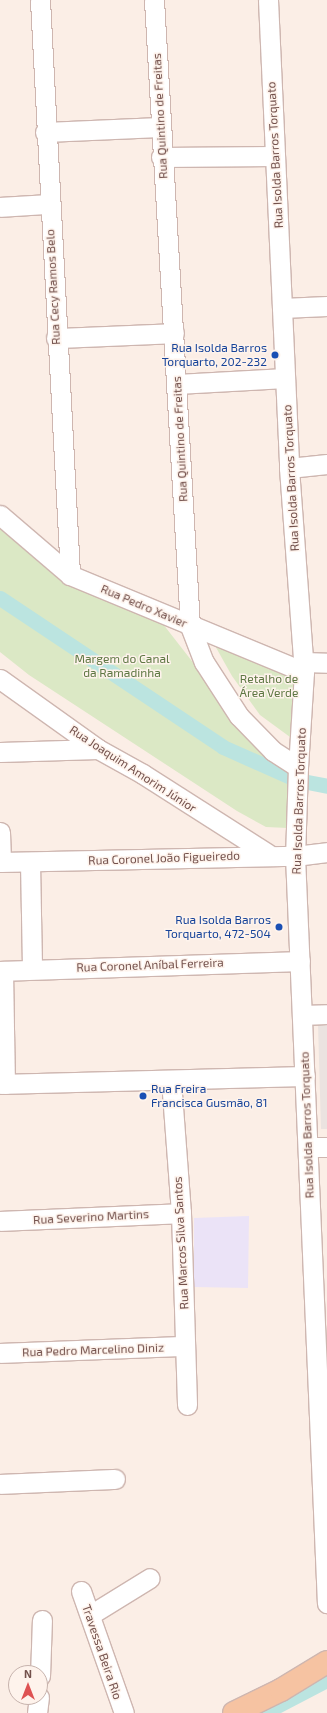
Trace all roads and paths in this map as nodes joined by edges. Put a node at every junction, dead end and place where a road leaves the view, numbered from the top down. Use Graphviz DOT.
graph roads {
  1 [pos="40,0"];
  2 [pos="154,0"];
  3 [pos="268,0"];
  4 [pos="160,127"];
  5 [pos="45,132"];
  6 [pos="275,156"];
  7 [pos="162,157"];
  8 [pos="48,204"];
  9 [pos="0,207"];
  10 [pos="327,306"];
  11 [pos="282,308"];
  12 [pos="174,334"];
  13 [pos="56,338"];
  14 [pos="285,378"];
  15 [pos="177,384"];
  16 [pos="327,464"];
  17 [pos="289,468"];
  18 [pos="0,515"];
  19 [pos="70,575"];
  20 [pos="190,626"];
  21 [pos="327,663"];
  22 [pos="304,667"];
  23 [pos="0,679"];
  24 [pos="98,749"];
  25 [pos="0,752"];
  26 [pos="298,767"];
  27 [pos="0,832"];
  28 [pos="327,852"];
  29 [pos="268,854"];
  30 [pos="295,856"];
  31 [pos="1,862"];
  32 [pos="30,862"];
  33 [pos="300,961"];
  34 [pos="32,969"];
  35 [pos="2,971"];
  36 [pos="327,1014"];
  37 [pos="302,1015"];
  38 [pos="305,1076"];
  39 [pos="171,1080"];
  40 [pos="3,1084"];
  41 [pos="318,1147"];
  42 [pos="181,1213"];
  43 [pos="0,1222"];
  44 [pos="185,1346"];
  45 [pos="0,1353"];
  46 [pos="188,1405"];
  47 [pos="115,1479"];
  48 [pos="0,1484"];
  49 [pos="150,1578"];
  50 [pos="81,1591"];
  51 [pos="327,1603"];
  52 [pos="90,1615"];
  53 [pos="42,1620"];
  54 [pos="327,1662"];
  55 [pos="40,1665"];
  56 [pos="124,1713"];
  57 [pos="234,1713"];
  1 -- 5 [label="street, Rua Cecy Ramos Belo"];
  2 -- 4 [label="street, Rua Quintino de Freitas"];
  3 -- 6 [label="street, Rua Isolda Barros Torquato"];
  4 -- 5 [label="street"];
  4 -- 7 [label="street, Rua Quintino de Freitas"];
  5 -- 8 [label="street, Rua Cecy Ramos Belo"];
  6 -- 7 [label="street"];
  6 -- 11 [label="street, Rua Isolda Barros Torquato"];
  7 -- 12 [label="street, Rua Quintino de Freitas"];
  8 -- 9 [label="street"];
  8 -- 13 [label="street, Rua Cecy Ramos Belo"];
  10 -- 11 [label="street"];
  11 -- 14 [label="street, Rua Isolda Barros Torquato"];
  12 -- 13 [label="street"];
  12 -- 15 [label="street, Rua Quintino de Freitas"];
  13 -- 19 [label="street, Rua Cecy Ramos Belo"];
  14 -- 15 [label="street"];
  14 -- 17 [label="street, Rua Isolda Barros Torquato"];
  15 -- 20 [label="street, Rua Quintino de Freitas"];
  16 -- 17 [label="street"];
  17 -- 22 [label="street, Rua Isolda Barros Torquato"];
  18 -- 19 [label="street, Rua Pedro Xavier"];
  19 -- 20 [label="street, Rua Pedro Xavier"];
  20 -- 22 [label="street, Rua Pedro Xavier"];
  20 -- 26 [label="street, Rua Quintino de Freitas"];
  21 -- 22 [label="street, Rua Pedro Xavier"];
  22 -- 26 [label="street, Rua Isolda Barros Torquato"];
  23 -- 24 [label="street, Rua Joaquim Amorim Júnior"];
  24 -- 25 [label="street"];
  24 -- 29 [label="street, Rua Joaquim Amorim Júnior"];
  26 -- 30 [label="street, Rua Isolda Barros Torquato"];
  27 -- 31 [label="street"];
  28 -- 30 [label="street, Rua Coronel João Figueiredo"];
  29 -- 30 [label="street, Rua Coronel João Figueiredo"];
  29 -- 32 [label="street, Rua Coronel João Figueiredo"];
  30 -- 33 [label="street, Rua Isolda Barros Torquato"];
  31 -- 32 [label="street, Rua Coronel João Figueiredo"];
  32 -- 34 [label="street"];
  33 -- 34 [label="street, Rua Coronel Aníbal Ferreira"];
  33 -- 37 [label="street, Rua Isolda Barros Torquato"];
  34 -- 35 [label="street, Rua Coronel Aníbal Ferreira"];
  35 -- 40 [label="street"];
  36 -- 37 [label="street"];
  37 -- 38 [label="street, Rua Isolda Barros Torquato"];
  38 -- 39 [label="street"];
  38 -- 41 [label="street, Rua Isolda Barros Torquato"];
  39 -- 40 [label="street"];
  39 -- 42 [label="street, Rua Marcos Silva Santos"];
  41 -- 51 [label="street, Rua Isolda Barros Torquato"];
  42 -- 43 [label="street, Rua Severino Martins"];
  42 -- 44 [label="street, Rua Marcos Silva Santos"];
  44 -- 45 [label="street, Rua Pedro Marcelino Diniz"];
  44 -- 46 [label="street, Rua Marcos Silva Santos"];
  47 -- 48 [label="street"];
  49 -- 52 [label="street"];
  50 -- 52 [label="street, Travessa Beira Rio"];
  52 -- 56 [label="street, Travessa Beira Rio"];
  53 -- 55 [label="street"];
  54 -- 57 [label="main road"];
}
